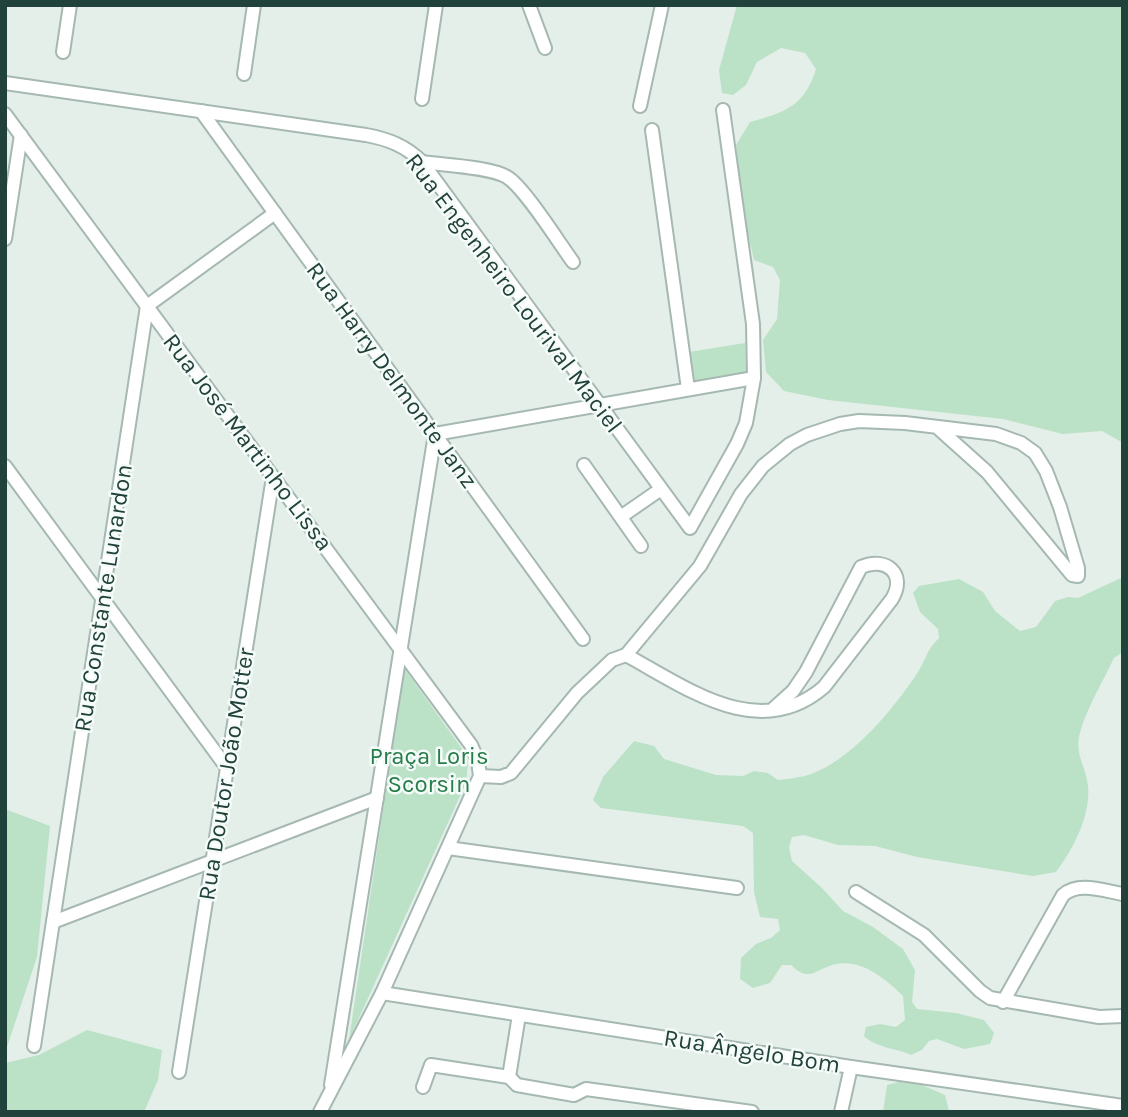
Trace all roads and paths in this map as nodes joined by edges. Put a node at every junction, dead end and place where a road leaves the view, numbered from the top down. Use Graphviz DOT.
graph roads {
  1 [pos="70,5"];
  2 [pos="254,5"];
  3 [pos="436,5"];
  4 [pos="529,5"];
  5 [pos="662,5"];
  6 [pos="545,48"];
  7 [pos="63,52"];
  8 [pos="244,74"];
  9 [pos="5,83"];
  10 [pos="422,99"];
  11 [pos="639,106"];
  12 [pos="723,110"];
  13 [pos="201,111"];
  14 [pos="5,114"];
  15 [pos="652,130"];
  16 [pos="21,135"];
  17 [pos="422,162"];
  18 [pos="275,213"];
  19 [pos="5,239"];
  20 [pos="573,262"];
  21 [pos="147,306"];
  22 [pos="754,378"];
  23 [pos="688,389"];
  24 [pos="600,405"];
  25 [pos="938,428"];
  26 [pos="435,434"];
  27 [pos="584,465"];
  28 [pos="5,466"];
  29 [pos="273,477"];
  30 [pos="661,489"];
  31 [pos="622,516"];
  32 [pos="641,546"];
  33 [pos="103,599"];
  34 [pos="583,639"];
  35 [pos="401,647"];
  36 [pos="626,656"];
  37 [pos="772,710"];
  38 [pos="227,768"];
  39 [pos="480,776"];
  40 [pos="377,797"];
  41 [pos="448,848"];
  42 [pos="213,860"];
  43 [pos="737,888"];
  44 [pos="856,892"];
  45 [pos="1123,894"];
  46 [pos="53,922"];
  47 [pos="382,993"];
  48 [pos="1003,1002"];
  49 [pos="519,1015"];
  50 [pos="1123,1016"];
  51 [pos="34,1046"];
  52 [pos="851,1066"];
  53 [pos="179,1072"];
  54 [pos="509,1077"];
  55 [pos="423,1087"];
  56 [pos="329,1096"];
  57 [pos="1123,1106"];
  58 [pos="320,1112"];
  59 [pos="752,1112"];
  60 [pos="841,1112"];
  1 -- 7 [label="street"];
  2 -- 8 [label="street"];
  3 -- 10 [label="street"];
  4 -- 6 [label="street"];
  5 -- 11 [label="street"];
  9 -- 13 [label="street, Rua Engenheiro Lourival Maciel"];
  12 -- 22 [label="street"];
  13 -- 17 [label="street, Rua Engenheiro Lourival Maciel"];
  13 -- 18 [label="street, Rua Harry Delmonte Janz"];
  14 -- 16 [label="street, Rua José Martinho Lissa"];
  15 -- 23 [label="street"];
  16 -- 19 [label="street"];
  16 -- 21 [label="street, Rua José Martinho Lissa"];
  17 -- 20 [label="street"];
  17 -- 24 [label="street, Rua Engenheiro Lourival Maciel"];
  18 -- 21 [label="street"];
  18 -- 26 [label="street, Rua Harry Delmonte Janz"];
  21 -- 29 [label="street, Rua José Martinho Lissa"];
  21 -- 33 [label="street, Rua Constante Lunardon"];
  22 -- 23 [label="street"];
  22 -- 30 [label="street, Rua Engenheiro Lourival Maciel"];
  23 -- 24 [label="street"];
  24 -- 26 [label="street"];
  24 -- 30 [label="street, Rua Engenheiro Lourival Maciel"];
  25 -- 25 [label="street"];
  25 -- 36 [label="street"];
  26 -- 34 [label="street, Rua Harry Delmonte Janz"];
  26 -- 35 [label="street"];
  27 -- 31 [label="street"];
  28 -- 33 [label="street"];
  29 -- 35 [label="street, Rua José Martinho Lissa"];
  29 -- 38 [label="street, Rua Doutor João Motter"];
  30 -- 31 [label="street"];
  31 -- 32 [label="street"];
  33 -- 38 [label="street"];
  33 -- 46 [label="street, Rua Constante Lunardon"];
  35 -- 39 [label="street, Rua José Martinho Lissa"];
  35 -- 40 [label="street"];
  36 -- 37 [label="street"];
  36 -- 39 [label="street"];
  37 -- 37 [label="street"];
  38 -- 42 [label="street, Rua Doutor João Motter"];
  39 -- 41 [label="street"];
  40 -- 42 [label="street"];
  40 -- 56 [label="street"];
  41 -- 43 [label="street"];
  41 -- 47 [label="street"];
  42 -- 46 [label="street"];
  42 -- 53 [label="street, Rua Doutor João Motter"];
  44 -- 48 [label="street"];
  45 -- 48 [label="street"];
  46 -- 51 [label="street, Rua Constante Lunardon"];
  47 -- 49 [label="street, Rua Ângelo Bom"];
  47 -- 56 [label="street"];
  48 -- 50 [label="street"];
  49 -- 52 [label="street, Rua Ângelo Bom"];
  49 -- 54 [label="street"];
  52 -- 57 [label="street, Rua Ângelo Bom"];
  52 -- 60 [label="street"];
  54 -- 55 [label="street"];
  54 -- 59 [label="street"];
  56 -- 58 [label="street"];
}
